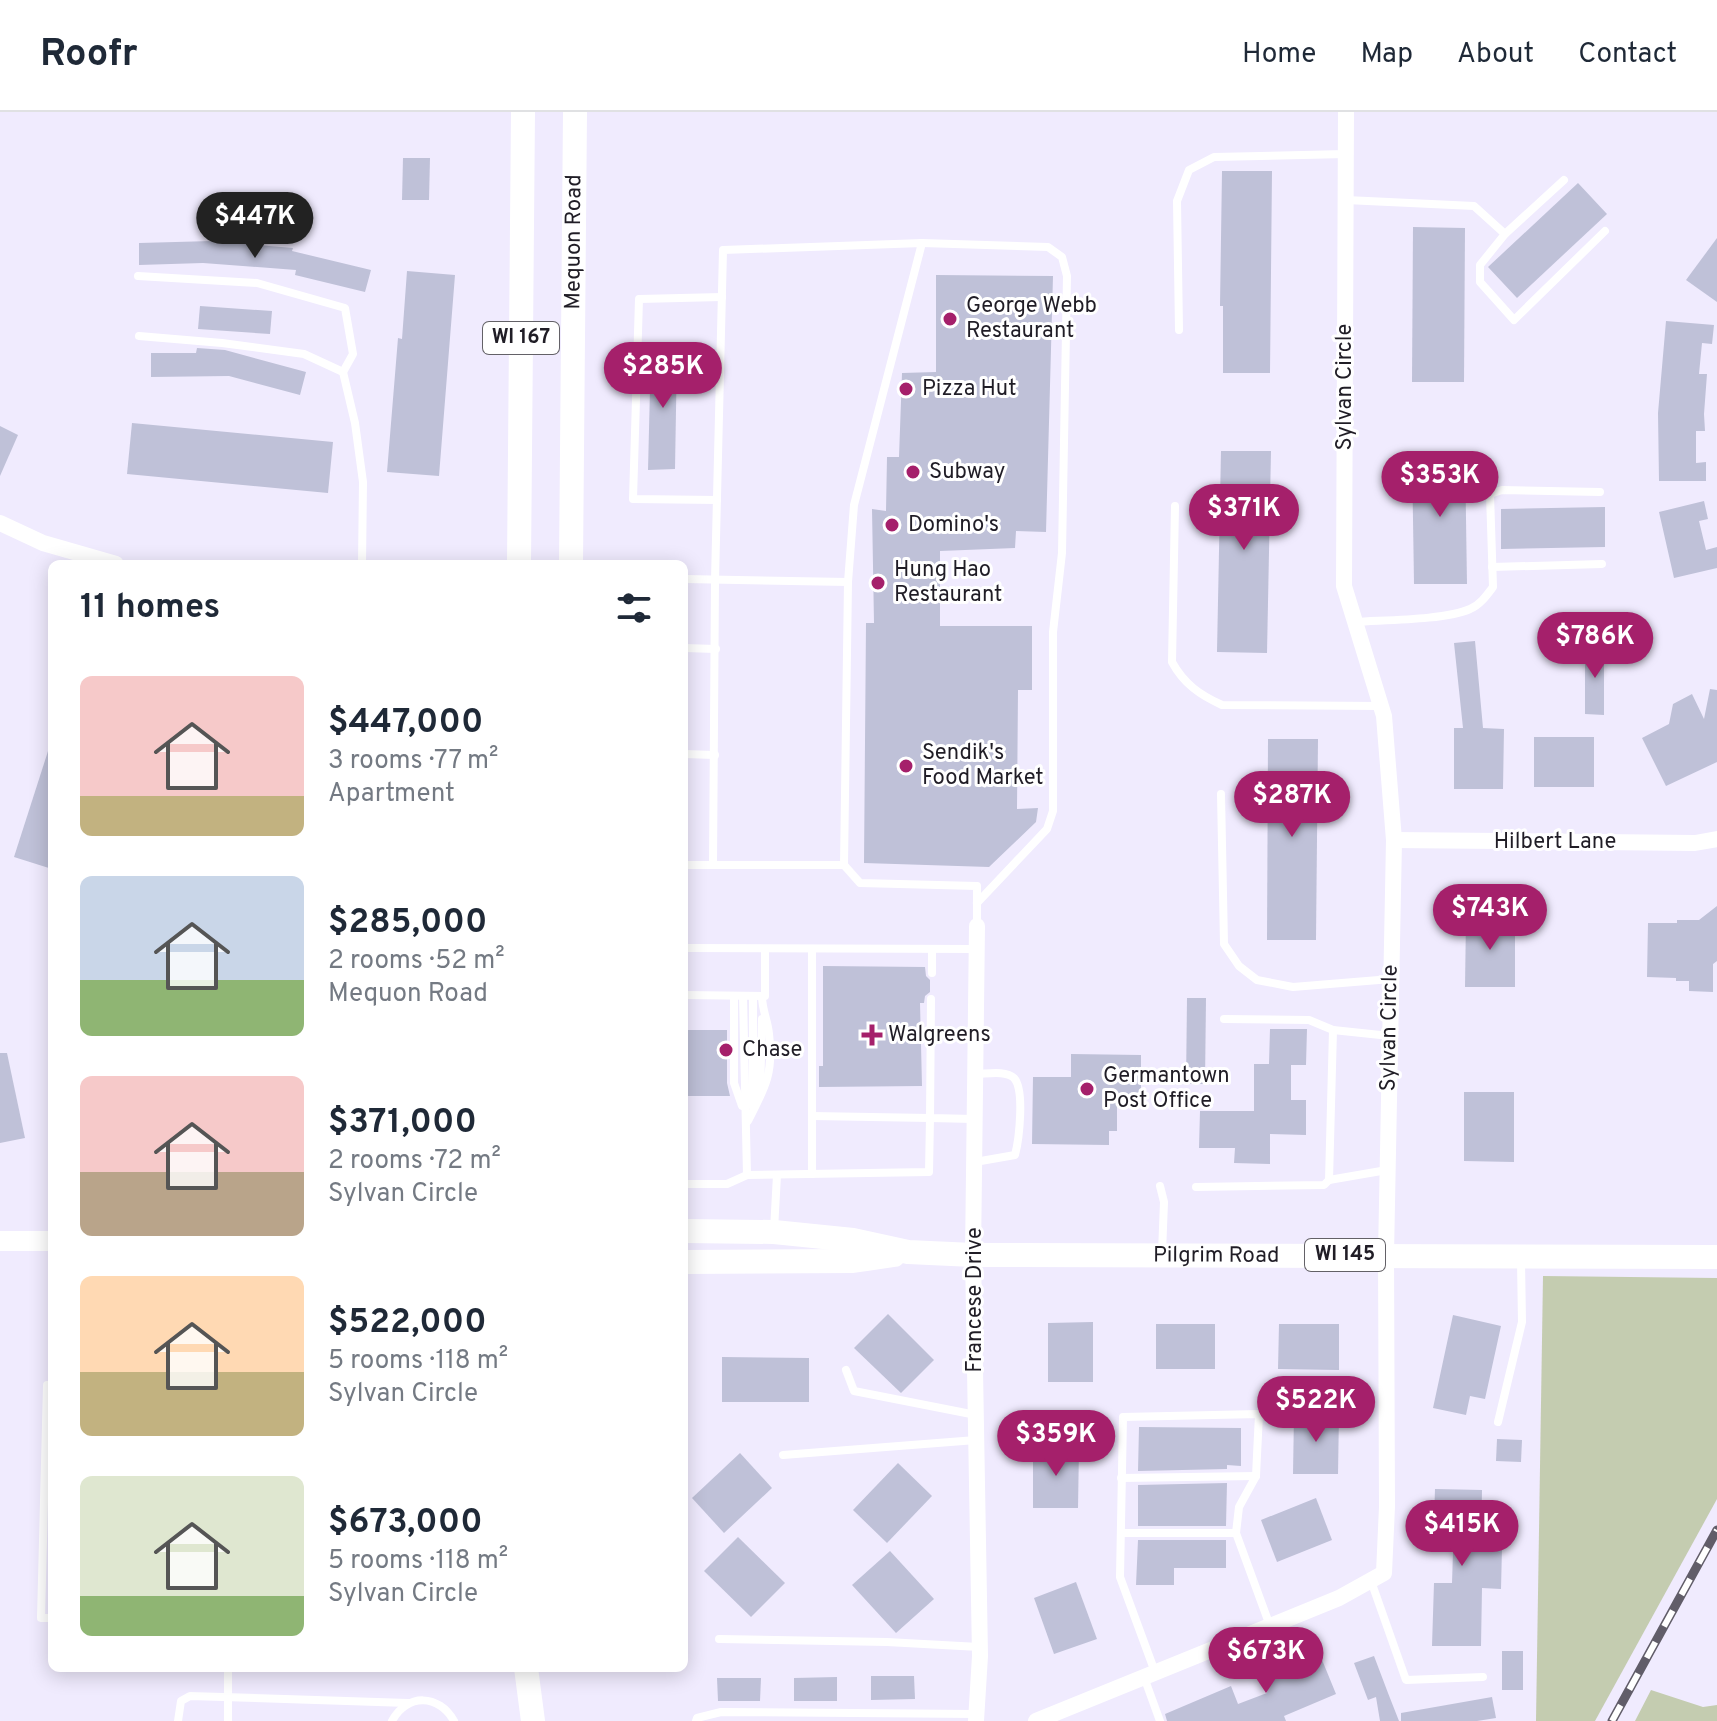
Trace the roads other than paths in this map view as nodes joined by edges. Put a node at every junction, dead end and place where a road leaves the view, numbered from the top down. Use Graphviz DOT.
graph roads {
  1 [pos="523,112"];
  2 [pos="575,112"];
  3 [pos="1346,112"];
  4 [pos="1346,154"];
  5 [pos="1564,180"];
  6 [pos="1345,200"];
  7 [pos="1605,231"];
  8 [pos="1505,234"];
  9 [pos="922,243"];
  10 [pos="138,276"];
  11 [pos="722,297"];
  12 [pos="1179,330"];
  13 [pos="139,336"];
  14 [pos="343,372"];
  15 [pos="1600,492"];
  16 [pos="717,500"];
  17 [pos="1175,506"];
  18 [pos="0,523"];
  19 [pos="102,560"];
  20 [pos="362,560"];
  21 [pos="519,560"];
  22 [pos="571,560"];
  23 [pos="1602,564"];
  24 [pos="1492,567"];
  25 [pos="688,579"];
  26 [pos="715,580"];
  27 [pos="848,582"];
  28 [pos="1356,622"];
  29 [pos="688,648"];
  30 [pos="716,649"];
  31 [pos="1381,706"];
  32 [pos="688,754"];
  33 [pos="715,755"];
  34 [pos="1221,794"];
  35 [pos="1717,839"];
  36 [pos="1394,840"];
  37 [pos="688,865"];
  38 [pos="713,865"];
  39 [pos="844,865"];
  40 [pos="977,903"];
  41 [pos="977,926"];
  42 [pos="688,948"];
  43 [pos="765,949"];
  44 [pos="977,949"];
  45 [pos="932,950"];
  46 [pos="812,951"];
  47 [pos="932,973"];
  48 [pos="1391,979"];
  49 [pos="688,995"];
  50 [pos="748,996"];
  51 [pos="931,999"];
  52 [pos="1224,1019"];
  53 [pos="1333,1030"];
  54 [pos="1390,1036"];
  55 [pos="976,1074"];
  56 [pos="753,1112"];
  57 [pos="812,1116"];
  58 [pos="930,1118"];
  59 [pos="975,1119"];
  60 [pos="748,1122"];
  61 [pos="975,1162"];
  62 [pos="1387,1170"];
  63 [pos="812,1174"];
  64 [pos="747,1175"];
  65 [pos="777,1175"];
  66 [pos="1329,1180"];
  67 [pos="688,1184"];
  68 [pos="1160,1186"];
  69 [pos="1196,1187"];
  70 [pos="688,1231"];
  71 [pos="713,1231"];
  72 [pos="774,1232"];
  73 [pos="0,1241"];
  74 [pos="48,1241"];
  75 [pos="908,1252"];
  76 [pos="973,1255"];
  77 [pos="1162,1255"];
  78 [pos="1386,1255"];
  79 [pos="1521,1256"];
  80 [pos="1717,1257"];
  81 [pos="688,1262"];
  82 [pos="712,1262"];
  83 [pos="846,1370"];
  84 [pos="48,1414"];
  85 [pos="976,1415"];
  86 [pos="1498,1422"];
  87 [pos="976,1440"];
  88 [pos="783,1455"];
  89 [pos="1256,1476"];
  90 [pos="1121,1478"];
  91 [pos="1121,1533"];
  92 [pos="1236,1533"];
  93 [pos="1371,1581"];
  94 [pos="48,1618"];
  95 [pos="1270,1626"];
  96 [pos="719,1639"];
  97 [pos="979,1647"];
  98 [pos="228,1672"];
  99 [pos="527,1672"];
  100 [pos="538,1672"];
  101 [pos="1150,1675"];
  102 [pos="1483,1677"];
  103 [pos="228,1696"];
  104 [pos="408,1703"];
  105 [pos="976,1717"];
  106 [pos="178,1721"];
  107 [pos="228,1721"];
  108 [pos="392,1721"];
  109 [pos="454,1721"];
  110 [pos="534,1721"];
  111 [pos="696,1721"];
  112 [pos="1036,1721"];
  113 [pos="1160,1721"];
  1 -- 21 [label="main road, WI 167"];
  2 -- 22 [label="main road, Mequon Road / WI 167"];
  3 -- 4 [label="street, Sylvan Circle"];
  4 -- 6 [label="street, Sylvan Circle"];
  4 -- 12 [label="lane"];
  5 -- 8 [label="lane"];
  6 -- 8 [label="lane"];
  6 -- 28 [label="street, Sylvan Circle"];
  7 -- 8 [label="lane"];
  9 -- 11 [label="lane"];
  9 -- 27 [label="lane"];
  9 -- 40 [label="lane"];
  10 -- 14 [label="lane"];
  11 -- 16 [label="lane"];
  11 -- 16 [label="lane"];
  13 -- 14 [label="lane"];
  14 -- 20 [label="lane"];
  15 -- 24 [label="lane"];
  16 -- 26 [label="lane"];
  17 -- 31 [label="lane"];
  18 -- 19 [label="street"];
  23 -- 24 [label="lane"];
  24 -- 28 [label="lane"];
  25 -- 26 [label="lane"];
  26 -- 27 [label="lane"];
  26 -- 30 [label="lane"];
  27 -- 39 [label="lane"];
  28 -- 31 [label="street, Sylvan Circle"];
  29 -- 30 [label="lane"];
  30 -- 33 [label="lane"];
  31 -- 36 [label="street, Sylvan Circle"];
  32 -- 33 [label="lane"];
  33 -- 38 [label="lane"];
  34 -- 48 [label="lane"];
  35 -- 36 [label="street, Hilbert Lane"];
  36 -- 48 [label="street, Sylvan Circle"];
  37 -- 38 [label="lane"];
  38 -- 39 [label="lane"];
  39 -- 40 [label="lane"];
  40 -- 41 [label="lane"];
  41 -- 44 [label="street, Francese Drive"];
  42 -- 43 [label="lane"];
  43 -- 46 [label="lane"];
  43 -- 50 [label="lane"];
  44 -- 45 [label="lane"];
  44 -- 55 [label="street, Francese Drive"];
  45 -- 46 [label="lane"];
  45 -- 47 [label="lane"];
  46 -- 57 [label="lane"];
  48 -- 54 [label="street, Sylvan Circle"];
  49 -- 50 [label="lane"];
  50 -- 56 [label="lane"];
  50 -- 56 [label="lane"];
  50 -- 60 [label="lane"];
  51 -- 58 [label="lane"];
  52 -- 53 [label="lane"];
  53 -- 54 [label="lane"];
  53 -- 66 [label="lane"];
  54 -- 62 [label="street, Sylvan Circle"];
  55 -- 59 [label="street, Francese Drive"];
  55 -- 61 [label="lane"];
  56 -- 60 [label="lane"];
  57 -- 58 [label="lane"];
  57 -- 63 [label="lane"];
  58 -- 59 [label="lane"];
  58 -- 63 [label="lane"];
  59 -- 61 [label="street, Francese Drive"];
  60 -- 64 [label="lane"];
  61 -- 76 [label="street, Francese Drive"];
  62 -- 66 [label="lane"];
  62 -- 78 [label="street, Sylvan Circle"];
  63 -- 65 [label="lane"];
  64 -- 65 [label="lane"];
  64 -- 67 [label="lane"];
  65 -- 72 [label="lane"];
  66 -- 69 [label="lane"];
  68 -- 77 [label="lane"];
  70 -- 71 [label="main road, Pilgrim Road / WI 145"];
  71 -- 72 [label="main road, Pilgrim Road / WI 145"];
  71 -- 82 [label="main road"];
  72 -- 75 [label="main road, Pilgrim Road / WI 145"];
  73 -- 74 [label="street"];
  75 -- 76 [label="main road, Pilgrim Road / WI 145"];
  75 -- 82 [label="main road, Pilgrim Road / WI 145"];
  76 -- 77 [label="main road, Pilgrim Road / WI 145"];
  76 -- 85 [label="street, Francese Drive"];
  77 -- 78 [label="main road, Pilgrim Road / WI 145"];
  78 -- 79 [label="main road, Pilgrim Road / WI 145"];
  78 -- 93 [label="street, Sylvan Circle"];
  79 -- 80 [label="main road, Pilgrim Road / WI 145"];
  79 -- 86 [label="lane"];
  81 -- 82 [label="main road, Pilgrim Road / WI 145"];
  83 -- 85 [label="lane"];
  84 -- 94 [label="lane"];
  85 -- 87 [label="street, Francese Drive"];
  87 -- 88 [label="lane"];
  87 -- 97 [label="street, Francese Drive"];
  89 -- 90 [label="lane"];
  89 -- 90 [label="lane"];
  89 -- 92 [label="lane"];
  90 -- 91 [label="lane"];
  91 -- 92 [label="lane"];
  91 -- 101 [label="lane"];
  92 -- 95 [label="lane"];
  93 -- 95 [label="street"];
  93 -- 102 [label="lane"];
  95 -- 101 [label="street"];
  96 -- 97 [label="lane"];
  97 -- 105 [label="street, Francese Drive"];
  98 -- 103 [label="lane"];
  99 -- 110 [label="main road"];
  100 -- 110 [label="main road"];
  101 -- 112 [label="street"];
  101 -- 113 [label="lane"];
  103 -- 104 [label="lane"];
  103 -- 106 [label="lane"];
  103 -- 107 [label="lane"];
  104 -- 108 [label="lane"];
  104 -- 109 [label="lane"];
  105 -- 111 [label="lane"];
}
